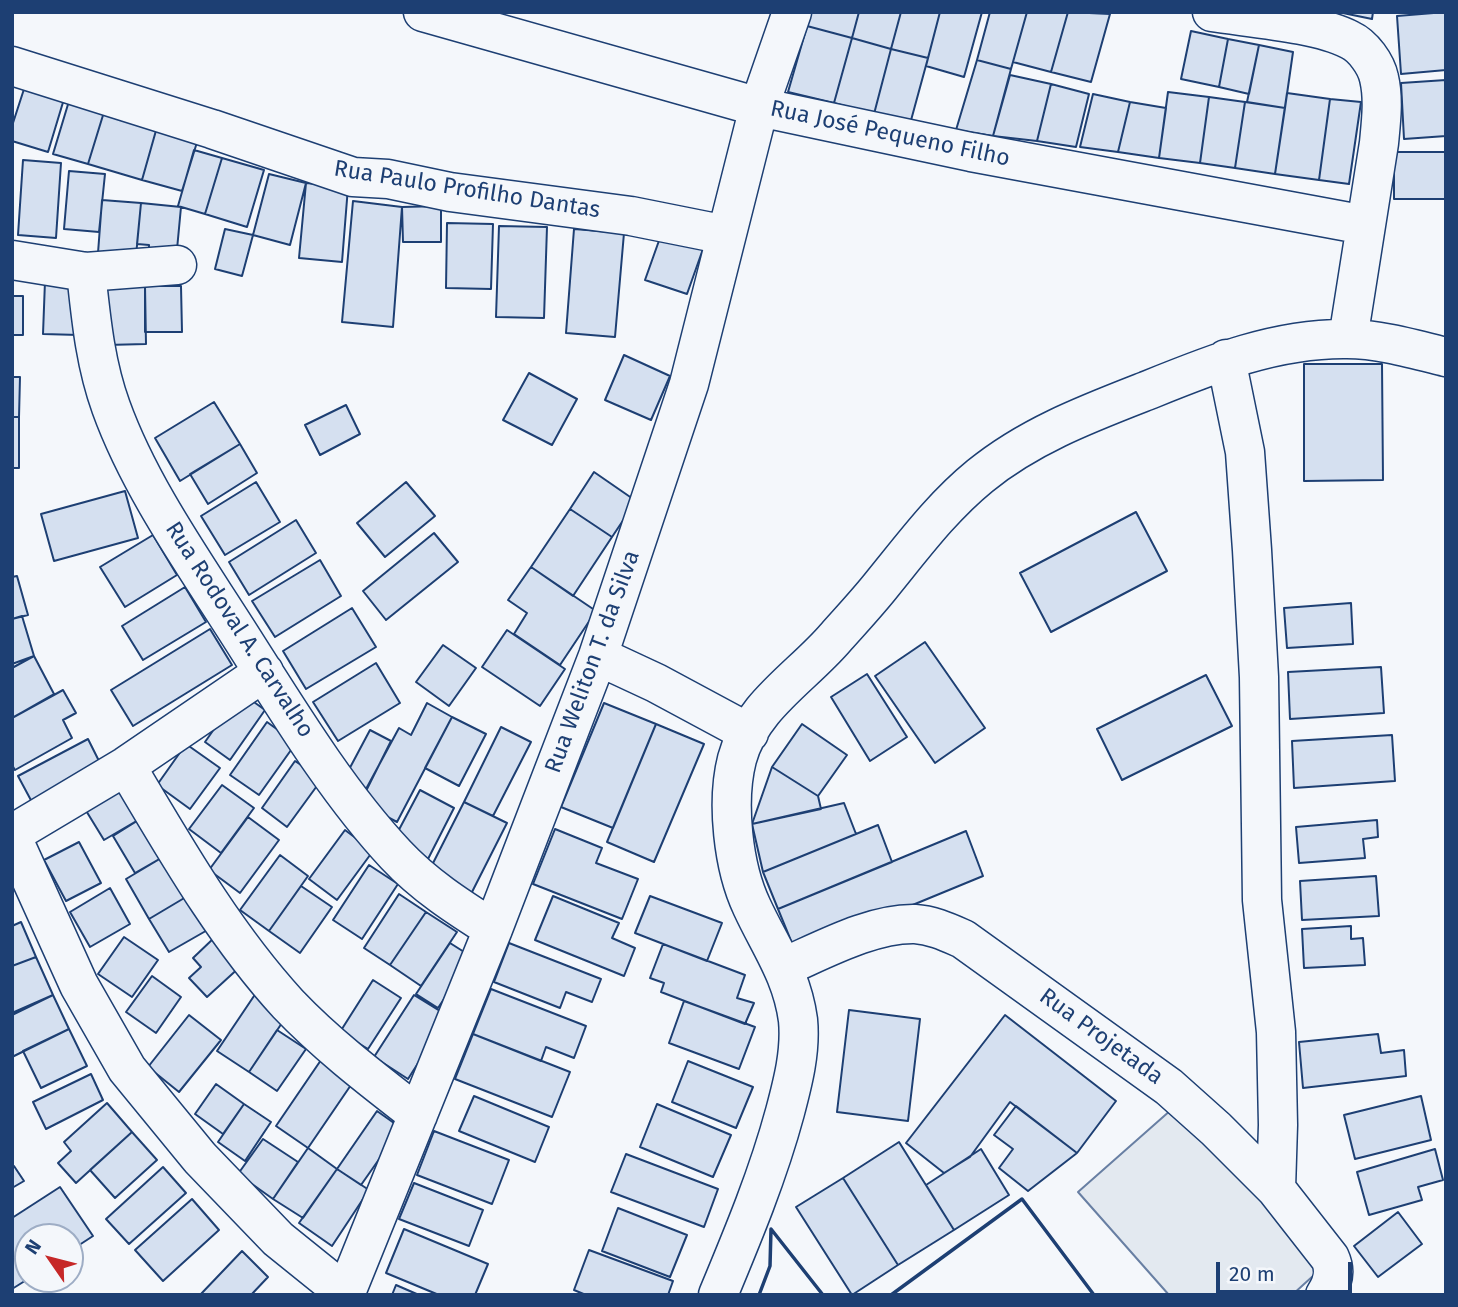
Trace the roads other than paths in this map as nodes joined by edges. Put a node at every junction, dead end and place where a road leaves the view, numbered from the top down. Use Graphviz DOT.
graph roads {
  1 [pos="423,12"];
  2 [pos="792,12"];
  3 [pos="1212,12"];
  4 [pos="12,66"];
  5 [pos="758,107"];
  6 [pos="1365,225"];
  7 [pos="726,235"];
  8 [pos="12,260"];
  9 [pos="177,265"];
  10 [pos="86,272"];
  11 [pos="1348,339"];
  12 [pos="1446,357"];
  13 [pos="1226,359"];
  14 [pos="598,656"];
  15 [pos="264,673"];
  16 [pos="749,733"];
  17 [pos="125,766"];
  18 [pos="12,835"];
  19 [pos="493,929"];
  20 [pos="784,967"];
  21 [pos="418,1115"];
  22 [pos="1276,1189"];
  23 [pos="345,1294"];
  24 [pos="718,1295"];
  25 [pos="1325,1295"];
  1 -- 5 [label="street, Rua José Pequeno Filho"];
  2 -- 5 [label="street, Rua Weliton T. da Silva"];
  3 -- 6 [label="street"];
  4 -- 7 [label="street, Rua Paulo Profilho Dantas"];
  5 -- 6 [label="street, Rua José Pequeno Filho"];
  5 -- 7 [label="street, Rua Weliton T. da Silva"];
  6 -- 11 [label="street"];
  7 -- 14 [label="street, Rua Weliton T. da Silva"];
  8 -- 10 [label="street"];
  9 -- 10 [label="street"];
  10 -- 15 [label="street, Rua Rodoval A. Carvalho"];
  11 -- 12 [label="street"];
  11 -- 13 [label="street"];
  13 -- 16 [label="street"];
  13 -- 22 [label="street"];
  14 -- 16 [label="street"];
  14 -- 19 [label="street, Rua Weliton T. da Silva"];
  15 -- 17 [label="street"];
  15 -- 19 [label="street, Rua Rodoval A. Carvalho"];
  16 -- 20 [label="street"];
  17 -- 18 [label="street"];
  17 -- 21 [label="street"];
  18 -- 23 [label="street"];
  19 -- 21 [label="street, Rua Weliton T. da Silva"];
  20 -- 22 [label="street, Rua Projetada"];
  20 -- 24 [label="street"];
  21 -- 23 [label="street, Rua Weliton T. da Silva"];
  22 -- 25 [label="street, Rua Projetada"];
}
